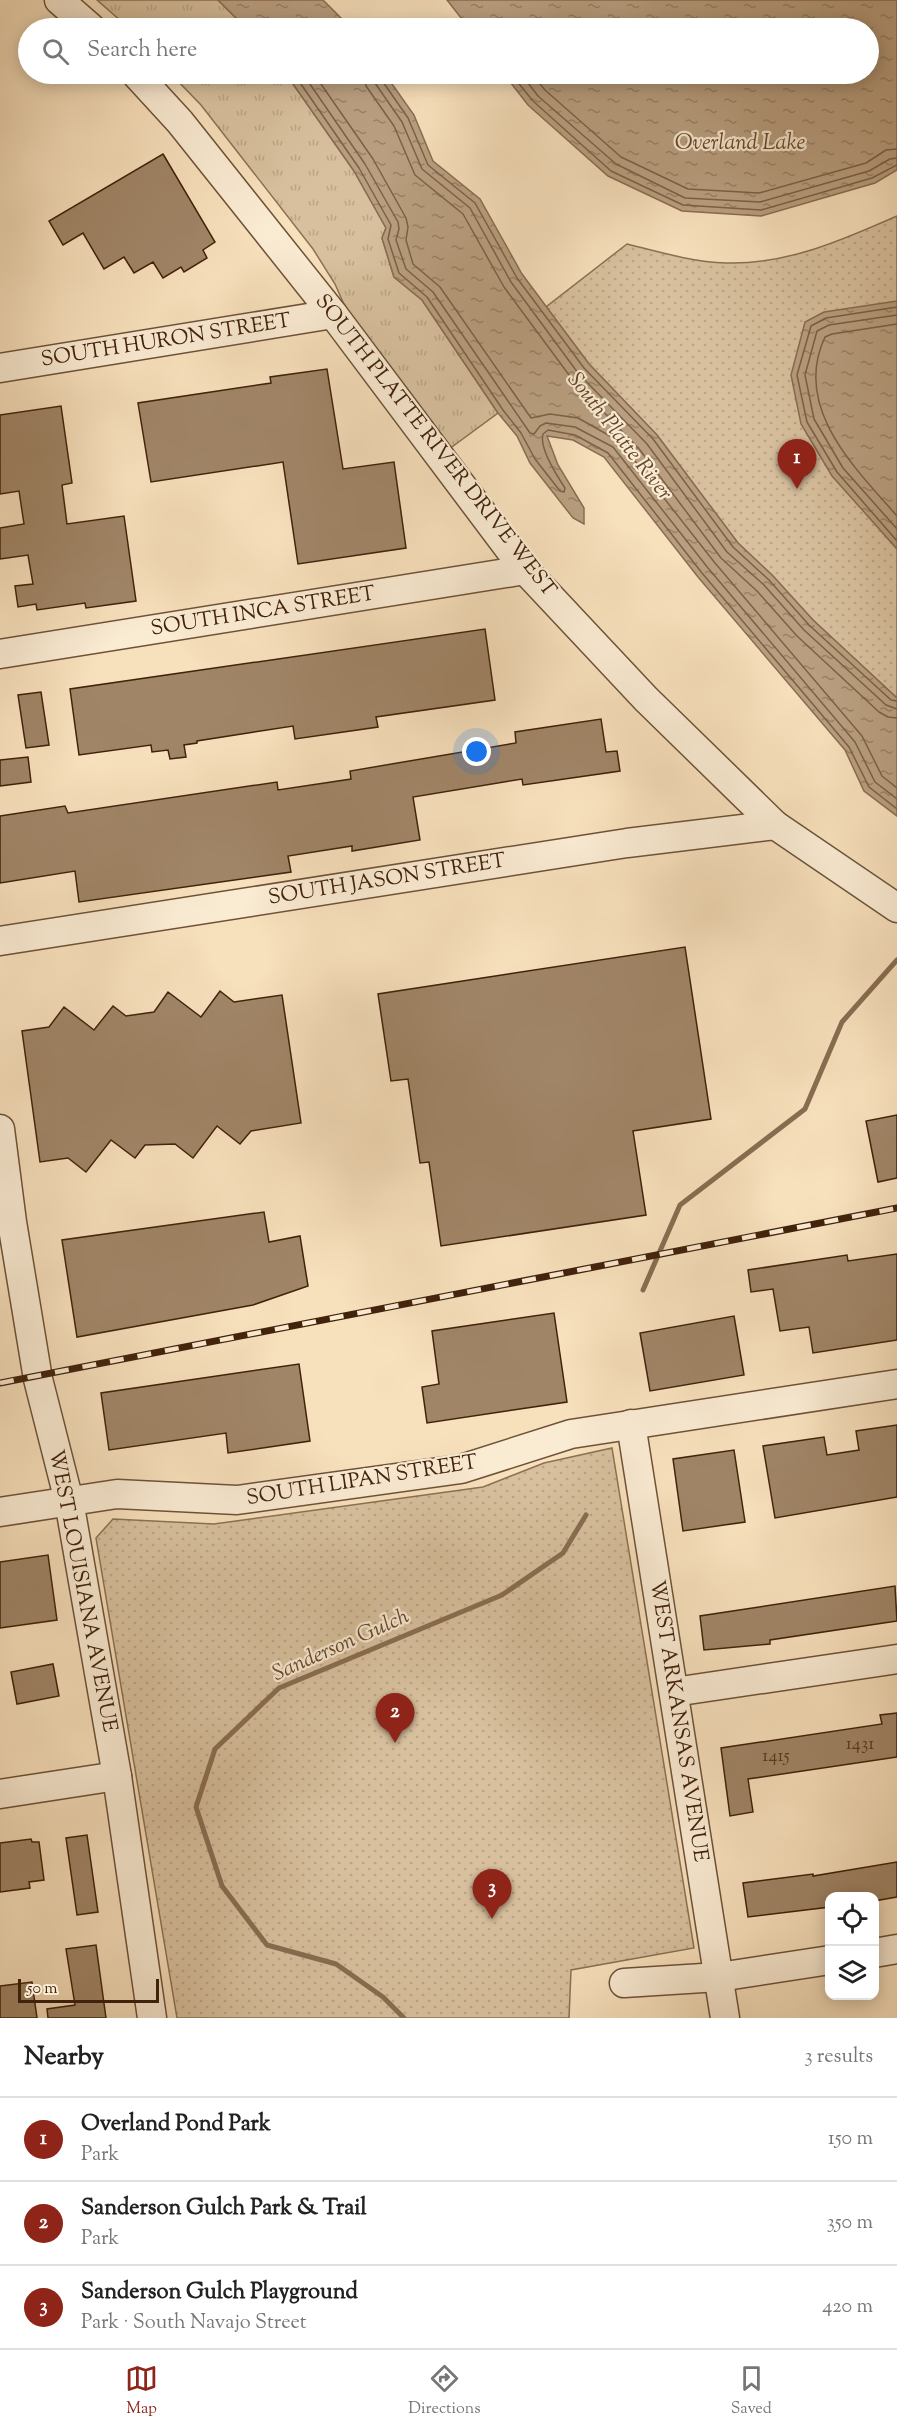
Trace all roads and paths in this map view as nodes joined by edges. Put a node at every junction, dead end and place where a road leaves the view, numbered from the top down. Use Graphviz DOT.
graph roads {
  1 [pos="59,0"];
  2 [pos="80,18"];
  3 [pos="145,84"];
  4 [pos="333,314"];
  5 [pos="0,368"];
  6 [pos="525,570"];
  7 [pos="0,654"];
  8 [pos="775,825"];
  9 [pos="897,908"];
  10 [pos="0,941"];
  11 [pos="0,1129"];
  12 [pos="6,1223"];
  13 [pos="897,1383"];
  14 [pos="631,1424"];
  15 [pos="69,1501"];
  16 [pos="0,1512"];
  17 [pos="897,1659"];
  18 [pos="674,1692"];
  19 [pos="117,1776"];
  20 [pos="0,1794"];
  21 [pos="897,1949"];
  22 [pos="879,1952"];
  23 [pos="825,1961"];
  24 [pos="719,1977"];
  25 [pos="624,1983"];
  26 [pos="152,2018"];
  27 [pos="725,2018"];
  1 -- 2 [label="street"];
  3 -- 4 [label="street, SOUTH PLATTE RIVER DRIVE WEST"];
  4 -- 5 [label="street, SOUTH HURON STREET"];
  4 -- 6 [label="street, SOUTH PLATTE RIVER DRIVE WEST"];
  6 -- 7 [label="street, SOUTH INCA STREET"];
  6 -- 8 [label="street, SOUTH PLATTE RIVER DRIVE WEST"];
  8 -- 9 [label="street, SOUTH PLATTE RIVER DRIVE WEST"];
  8 -- 10 [label="street, SOUTH JASON STREET"];
  11 -- 12 [label="street, WEST LOUISIANA AVENUE"];
  12 -- 15 [label="street, WEST LOUISIANA AVENUE"];
  13 -- 14 [label="street, SOUTH LIPAN STREET"];
  14 -- 15 [label="street, SOUTH LIPAN STREET"];
  14 -- 18 [label="street, WEST ARKANSAS AVENUE"];
  15 -- 16 [label="street, SOUTH LIPAN STREET"];
  15 -- 19 [label="street, WEST LOUISIANA AVENUE"];
  17 -- 18 [label="street"];
  18 -- 24 [label="street, WEST ARKANSAS AVENUE"];
  19 -- 20 [label="street"];
  19 -- 26 [label="street, WEST LOUISIANA AVENUE"];
  21 -- 22 [label="street"];
  23 -- 24 [label="street"];
  24 -- 25 [label="street"];
  24 -- 27 [label="street, WEST ARKANSAS AVENUE"];
}
